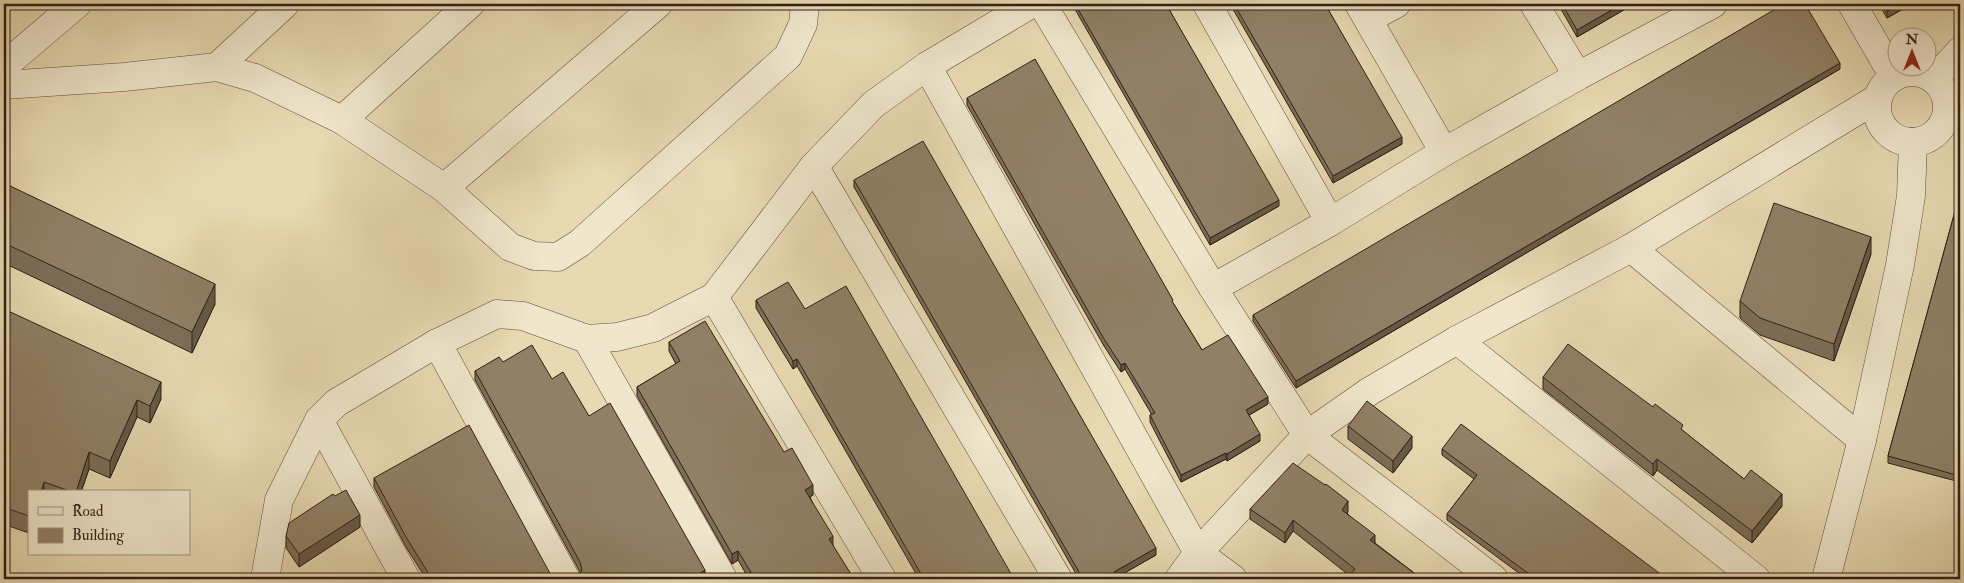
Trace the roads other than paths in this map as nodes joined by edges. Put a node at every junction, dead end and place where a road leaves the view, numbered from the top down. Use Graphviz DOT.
graph roads {
  1 [pos="77,4"];
  2 [pos="285,4"];
  3 [pos="470,4"];
  4 [pos="658,4"];
  5 [pos="805,4"];
  6 [pos="1031,4"];
  7 [pos="1042,4"];
  8 [pos="1207,4"];
  9 [pos="1396,4"];
  10 [pos="1534,4"];
  11 [pos="1852,4"];
  12 [pos="1706,5"];
  13 [pos="1363,11"];
  14 [pos="1960,51"];
  15 [pos="4,66"];
  16 [pos="927,66"];
  17 [pos="217,67"];
  18 [pos="1578,76"];
  19 [pos="1934,80"];
  20 [pos="4,84"];
  21 [pos="1886,87"];
  22 [pos="1953,114"];
  23 [pos="342,120"];
  24 [pos="1913,142"];
  25 [pos="1444,152"];
  26 [pos="814,166"];
  27 [pos="444,188"];
  28 [pos="1330,222"];
  29 [pos="1631,248"];
  30 [pos="1213,288"];
  31 [pos="714,297"];
  32 [pos="587,339"];
  33 [pos="1456,340"];
  34 [pos="437,343"];
  35 [pos="319,420"];
  36 [pos="1307,436"];
  37 [pos="1862,440"];
  38 [pos="1198,553"];
  39 [pos="265,579"];
  40 [pos="406,579"];
  41 [pos="566,579"];
  42 [pos="723,579"];
  43 [pos="882,579"];
  44 [pos="1058,579"];
  45 [pos="1179,579"];
  46 [pos="1233,579"];
  47 [pos="1494,579"];
  48 [pos="1756,579"];
  49 [pos="1826,579"];
  1 -- 15 [label="street"];
  2 -- 17 [label="street"];
  3 -- 23 [label="street"];
  4 -- 27 [label="street"];
  5 -- 27 [label="street"];
  6 -- 16 [label="street"];
  7 -- 30 [label="street"];
  8 -- 28 [label="street"];
  9 -- 13 [label="street"];
  10 -- 18 [label="street"];
  11 -- 21 [label="street"];
  12 -- 18 [label="street"];
  13 -- 25 [label="street"];
  14 -- 19 [label="street"];
  16 -- 26 [label="street"];
  16 -- 38 [label="street"];
  17 -- 20 [label="street"];
  17 -- 23 [label="street"];
  18 -- 25 [label="street"];
  19 -- 21 [label="street"];
  19 -- 22 [label="street"];
  21 -- 24 [label="street"];
  21 -- 29 [label="street"];
  22 -- 24 [label="street"];
  23 -- 27 [label="street"];
  24 -- 37 [label="street"];
  25 -- 28 [label="street"];
  26 -- 31 [label="street"];
  26 -- 44 [label="street"];
  28 -- 30 [label="street"];
  29 -- 33 [label="street"];
  29 -- 37 [label="street"];
  30 -- 36 [label="street"];
  31 -- 32 [label="street"];
  31 -- 43 [label="street"];
  32 -- 34 [label="street"];
  32 -- 42 [label="street"];
  33 -- 36 [label="street"];
  33 -- 48 [label="street"];
  34 -- 35 [label="street"];
  34 -- 41 [label="street"];
  35 -- 39 [label="street"];
  35 -- 40 [label="street"];
  36 -- 38 [label="street"];
  36 -- 47 [label="street"];
  37 -- 49 [label="street"];
  38 -- 45 [label="street"];
  38 -- 46 [label="street"];
}
